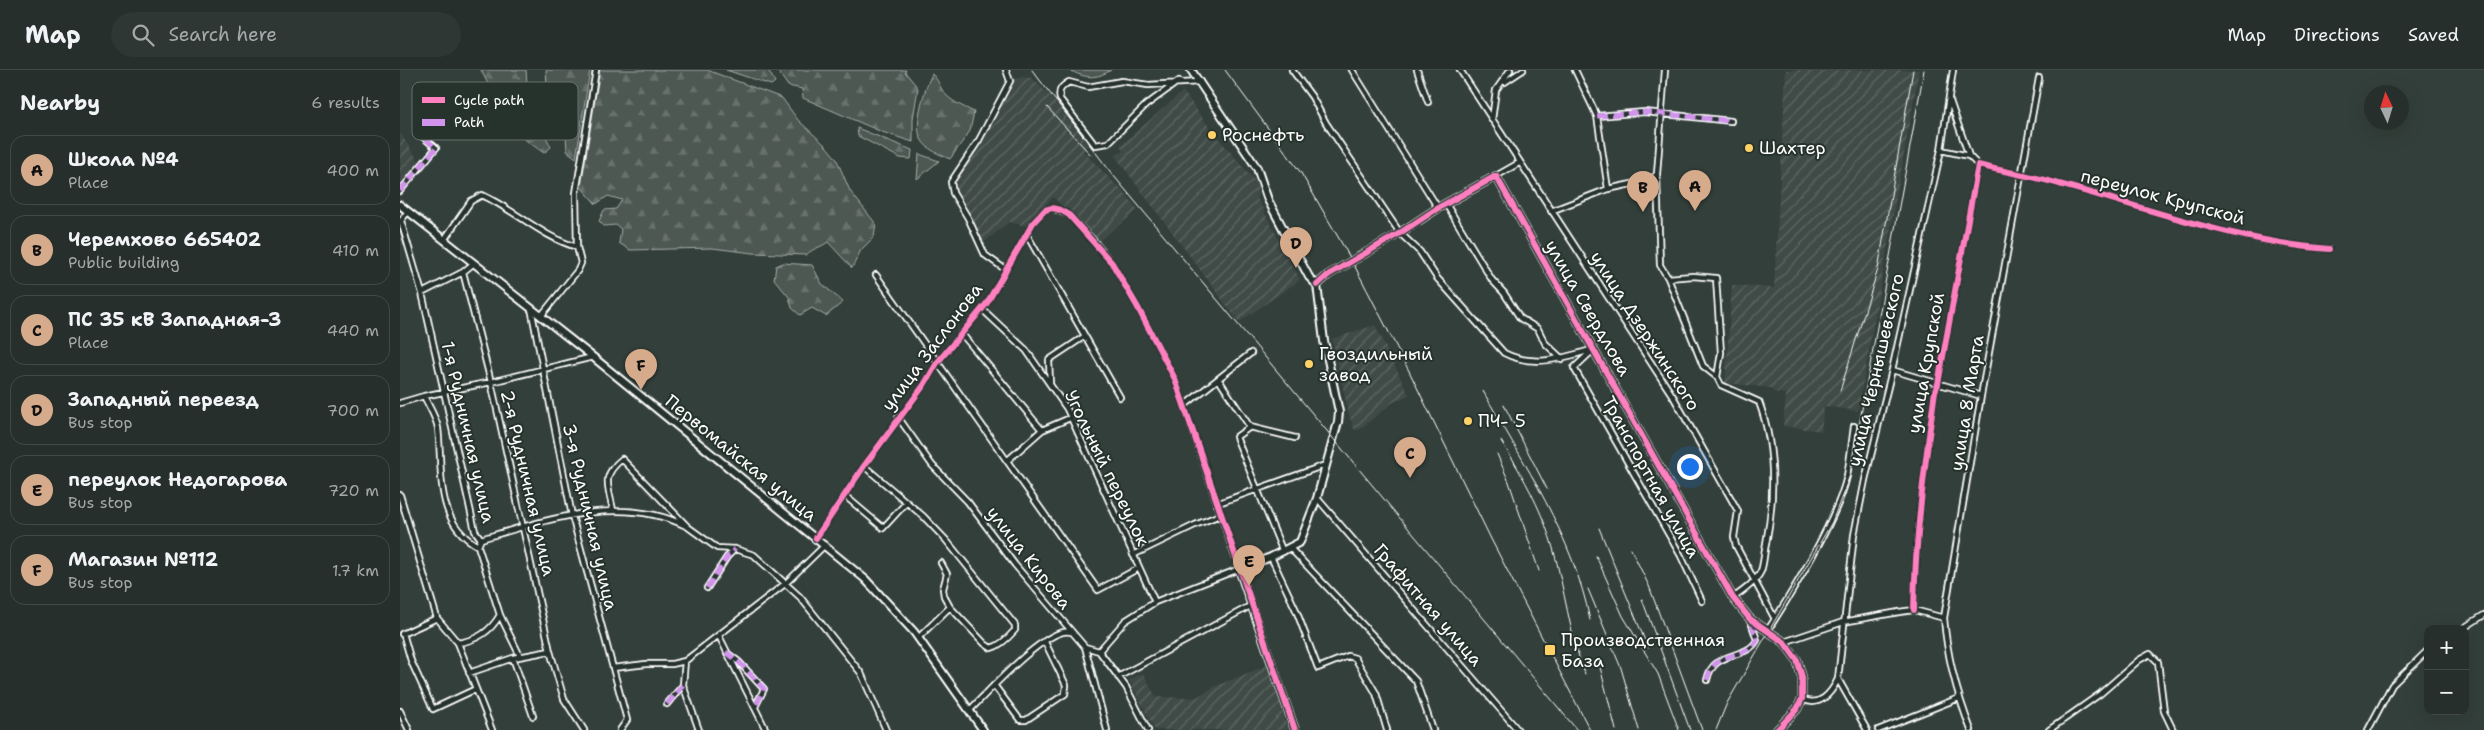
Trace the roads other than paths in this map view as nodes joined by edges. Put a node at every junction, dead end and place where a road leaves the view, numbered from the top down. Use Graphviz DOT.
graph roads {
  1 [pos="596,70"];
  2 [pos="1006,70"];
  3 [pos="1191,70"];
  4 [pos="1292,70"];
  5 [pos="1352,70"];
  6 [pos="1417,70"];
  7 [pos="1460,70"];
  8 [pos="1510,70"];
  9 [pos="1523,70"];
  10 [pos="1575,70"];
  11 [pos="1665,70"];
  12 [pos="1953,70"];
  13 [pos="2039,78"];
  14 [pos="1178,82"];
  15 [pos="1200,82"];
  16 [pos="1502,83"];
  17 [pos="1949,98"];
  18 [pos="1428,102"];
  19 [pos="1660,114"];
  20 [pos="1597,116"];
  21 [pos="1492,120"];
  22 [pos="1731,121"];
  23 [pos="427,140"];
  24 [pos="1941,150"];
  25 [pos="1969,156"];
  26 [pos="1519,163"];
  27 [pos="1978,165"];
  28 [pos="1657,174"];
  29 [pos="1496,176"];
  30 [pos="2020,176"];
  31 [pos="1608,189"];
  32 [pos="400,190"];
  33 [pos="1446,204"];
  34 [pos="400,205"];
  35 [pos="1438,208"];
  36 [pos="408,211"];
  37 [pos="1551,211"];
  38 [pos="1400,233"];
  39 [pos="1027,235"];
  40 [pos="444,240"];
  41 [pos="577,247"];
  42 [pos="2329,249"];
  43 [pos="474,263"];
  44 [pos="1006,270"];
  45 [pos="463,272"];
  46 [pos="876,275"];
  47 [pos="1668,278"];
  48 [pos="1317,285"];
  49 [pos="422,293"];
  50 [pos="530,308"];
  51 [pos="982,309"];
  52 [pos="541,316"];
  53 [pos="961,333"];
  54 [pos="1085,336"];
  55 [pos="1594,349"];
  56 [pos="1251,352"];
  57 [pos="593,357"];
  58 [pos="1562,360"];
  59 [pos="937,363"];
  60 [pos="542,369"];
  61 [pos="1892,370"];
  62 [pos="1717,377"];
  63 [pos="1219,380"];
  64 [pos="491,382"];
  65 [pos="1050,383"];
  66 [pos="1938,384"];
  67 [pos="445,392"];
  68 [pos="424,396"];
  69 [pos="1981,396"];
  70 [pos="1120,397"];
  71 [pos="400,403"];
  72 [pos="1184,405"];
  73 [pos="898,417"];
  74 [pos="1070,418"];
  75 [pos="1854,426"];
  76 [pos="1250,427"];
  77 [pos="1042,430"];
  78 [pos="1295,438"];
  79 [pos="1008,460"];
  80 [pos="1325,465"];
  81 [pos="864,466"];
  82 [pos="1256,490"];
  83 [pos="400,494"];
  84 [pos="844,495"];
  85 [pos="1317,498"];
  86 [pos="906,503"];
  87 [pos="1216,504"];
  88 [pos="613,510"];
  89 [pos="1220,514"];
  90 [pos="572,516"];
  91 [pos="524,527"];
  92 [pos="688,527"];
  93 [pos="816,538"];
  94 [pos="481,539"];
  95 [pos="825,545"];
  96 [pos="478,546"];
  97 [pos="1290,548"];
  98 [pos="735,549"];
  99 [pos="1283,552"];
  100 [pos="1133,556"];
  101 [pos="1271,557"];
  102 [pos="941,563"];
  103 [pos="1139,568"];
  104 [pos="1239,569"];
  105 [pos="1754,580"];
  106 [pos="786,583"];
  107 [pos="707,588"];
  108 [pos="1733,598"];
  109 [pos="1702,600"];
  110 [pos="1155,602"];
  111 [pos="1252,605"];
  112 [pos="950,607"];
  113 [pos="1914,610"];
  114 [pos="500,615"];
  115 [pos="2484,615"];
  116 [pos="437,618"];
  117 [pos="1944,618"];
  118 [pos="1750,619"];
  119 [pos="1775,619"];
  120 [pos="1843,622"];
  121 [pos="2468,625"];
  122 [pos="1768,630"];
  123 [pos="1074,633"];
  124 [pos="401,634"];
  125 [pos="719,636"];
  126 [pos="918,638"];
  127 [pos="1046,642"];
  128 [pos="1784,642"];
  129 [pos="458,643"];
  130 [pos="1085,647"];
  131 [pos="550,651"];
  132 [pos="1099,651"];
  133 [pos="726,652"];
  134 [pos="2424,654"];
  135 [pos="520,656"];
  136 [pos="513,658"];
  137 [pos="685,661"];
  138 [pos="614,668"];
  139 [pos="469,673"];
  140 [pos="1118,677"];
  141 [pos="1838,679"];
  142 [pos="1707,680"];
  143 [pos="683,685"];
  144 [pos="994,686"];
  145 [pos="476,689"];
  146 [pos="1959,698"];
  147 [pos="1802,699"];
  148 [pos="667,704"];
  149 [pos="755,708"];
  150 [pos="970,710"];
  151 [pos="400,711"];
  152 [pos="532,716"];
  153 [pos="409,730"];
  154 [pos="492,730"];
  155 [pos="584,730"];
  156 [pos="620,730"];
  157 [pos="699,730"];
  158 [pos="766,730"];
  159 [pos="886,730"];
  160 [pos="983,730"];
  161 [pos="1107,730"];
  162 [pos="1148,730"];
  163 [pos="1295,730"];
  164 [pos="1387,730"];
  165 [pos="1433,730"];
  166 [pos="1518,730"];
  167 [pos="1777,730"];
  168 [pos="1867,730"];
  169 [pos="1878,730"];
  170 [pos="1971,730"];
  171 [pos="2049,730"];
  172 [pos="2173,730"];
  173 [pos="2368,730"];
  1 -- 41 [label="street"];
  2 -- 44 [label="street"];
  3 -- 15 [label="street"];
  4 -- 38 [label="street"];
  5 -- 35 [label="street"];
  6 -- 18 [label="street"];
  7 -- 21 [label="street, улица Дзержинского"];
  8 -- 16 [label="street"];
  9 -- 16 [label="street"];
  10 -- 20 [label="street"];
  11 -- 19 [label="street"];
  12 -- 17 [label="street, улица Чернышевского"];
  13 -- 30 [label="street, улица 8 Марта"];
  14 -- 14 [label="street"];
  14 -- 15 [label="street"];
  15 -- 48 [label="street"];
  16 -- 21 [label="street"];
  17 -- 24 [label="street, улица Чернышевского"];
  17 -- 25 [label="street"];
  19 -- 20 [label="street"];
  19 -- 22 [label="street"];
  19 -- 28 [label="street"];
  20 -- 31 [label="street"];
  21 -- 26 [label="street, улица Дзержинского"];
  23 -- 32 [label="street"];
  24 -- 25 [label="street"];
  24 -- 61 [label="street, улица Чернышевского"];
  25 -- 27 [label="street"];
  26 -- 29 [label="street"];
  26 -- 37 [label="street, улица Дзержинского"];
  27 -- 30 [label="street"];
  27 -- 66 [label="street, улица Крупской"];
  28 -- 31 [label="street"];
  28 -- 47 [label="street"];
  29 -- 33 [label="street"];
  29 -- 55 [label="street, улица Свердлова"];
  30 -- 42 [label="street, переулок Крупской"];
  30 -- 69 [label="street, улица 8 Марта"];
  31 -- 37 [label="street"];
  33 -- 35 [label="street"];
  33 -- 58 [label="street"];
  34 -- 36 [label="street, Первомайская улица"];
  35 -- 38 [label="street"];
  36 -- 40 [label="street, Первомайская улица"];
  36 -- 49 [label="street, 1-я Рудничная улица"];
  37 -- 105 [label="street, улица Дзержинского"];
  38 -- 48 [label="street"];
  38 -- 58 [label="street"];
  39 -- 44 [label="street, улица Заслонова"];
  39 -- 54 [label="street"];
  39 -- 72 [label="street, улица Заслонова"];
  40 -- 41 [label="street"];
  40 -- 43 [label="street, Первомайская улица"];
  41 -- 52 [label="street"];
  43 -- 45 [label="street"];
  43 -- 50 [label="street, Первомайская улица"];
  44 -- 51 [label="street, улица Заслонова"];
  45 -- 49 [label="street"];
  45 -- 64 [label="street, 2-я Рудничная улица"];
  46 -- 59 [label="street"];
  47 -- 62 [label="street"];
  47 -- 62 [label="street"];
  48 -- 80 [label="street"];
  49 -- 67 [label="street, 1-я Рудничная улица"];
  50 -- 52 [label="street, Первомайская улица"];
  50 -- 60 [label="street, 3-я Рудничная улица"];
  51 -- 53 [label="street, улица Заслонова"];
  51 -- 65 [label="street, Угольный переулок"];
  52 -- 57 [label="street, Первомайская улица"];
  53 -- 59 [label="street, улица Заслонова"];
  53 -- 77 [label="street"];
  54 -- 65 [label="street"];
  54 -- 70 [label="street"];
  55 -- 58 [label="street"];
  55 -- 108 [label="street, улица Свердлова"];
  55 -- 109 [label="street, Транспортная улица"];
  56 -- 63 [label="street"];
  57 -- 60 [label="street"];
  57 -- 93 [label="street, Первомайская улица"];
  59 -- 73 [label="street, улица Заслонова"];
  59 -- 79 [label="street"];
  60 -- 64 [label="street"];
  60 -- 90 [label="street, 3-я Рудничная улица"];
  61 -- 66 [label="street"];
  61 -- 120 [label="street, улица Чернышевского"];
  62 -- 105 [label="street"];
  63 -- 72 [label="street"];
  63 -- 76 [label="street"];
  64 -- 67 [label="street"];
  64 -- 91 [label="street, 2-я Рудничная улица"];
  65 -- 74 [label="street, Угольный переулок"];
  66 -- 69 [label="street"];
  66 -- 113 [label="street, улица Крупской"];
  67 -- 68 [label="street"];
  67 -- 94 [label="street, 1-я Рудничная улица"];
  68 -- 71 [label="street"];
  68 -- 96 [label="street"];
  69 -- 117 [label="street, улица 8 Марта"];
  72 -- 87 [label="street"];
  73 -- 81 [label="street, улица Заслонова"];
  73 -- 123 [label="street, улица Кирова"];
  74 -- 77 [label="street"];
  74 -- 100 [label="street, Угольный переулок"];
  75 -- 119 [label="street"];
  76 -- 78 [label="street"];
  76 -- 82 [label="street"];
  77 -- 79 [label="street"];
  79 -- 103 [label="street"];
  80 -- 82 [label="street"];
  80 -- 85 [label="street"];
  81 -- 84 [label="street, улица Заслонова"];
  81 -- 86 [label="street"];
  82 -- 87 [label="street"];
  82 -- 99 [label="street"];
  83 -- 116 [label="street"];
  84 -- 86 [label="street"];
  84 -- 93 [label="street, улица Заслонова"];
  85 -- 97 [label="street"];
  85 -- 166 [label="street, Графитная улица"];
  86 -- 112 [label="street"];
  87 -- 89 [label="street"];
  88 -- 90 [label="street"];
  88 -- 92 [label="street"];
  88 -- 92 [label="street, 3-я Рудничная улица"];
  89 -- 100 [label="street"];
  89 -- 104 [label="street"];
  90 -- 91 [label="street"];
  90 -- 138 [label="street, 3-я Рудничная улица"];
  91 -- 94 [label="street"];
  91 -- 131 [label="street, 2-я Рудничная улица"];
  92 -- 98 [label="street"];
  93 -- 95 [label="street, Первомайская улица"];
  94 -- 96 [label="street, 1-я Рудничная улица"];
  95 -- 106 [label="street"];
  95 -- 126 [label="street, Первомайская улица"];
  96 -- 114 [label="street, 1-я Рудничная улица"];
  97 -- 99 [label="street"];
  97 -- 165 [label="street"];
  98 -- 106 [label="street"];
  98 -- 107 [label="street"];
  99 -- 101 [label="street"];
  100 -- 103 [label="street, Угольный переулок"];
  101 -- 104 [label="street"];
  101 -- 164 [label="street"];
  102 -- 112 [label="street"];
  103 -- 110 [label="street, Угольный переулок"];
  104 -- 110 [label="street"];
  104 -- 111 [label="street"];
  105 -- 108 [label="street"];
  105 -- 119 [label="street, улица Дзержинского"];
  106 -- 125 [label="street"];
  106 -- 159 [label="street"];
  108 -- 118 [label="street, улица Свердлова"];
  110 -- 132 [label="street"];
  111 -- 140 [label="street"];
  111 -- 163 [label="street"];
  112 -- 126 [label="street"];
  113 -- 117 [label="street"];
  113 -- 120 [label="street"];
  114 -- 129 [label="street"];
  114 -- 135 [label="street, 1-я Рудничная улица"];
  115 -- 121 [label="street"];
  116 -- 124 [label="street"];
  116 -- 129 [label="street"];
  117 -- 146 [label="street, улица 8 Марта"];
  118 -- 122 [label="street, улица Свердлова"];
  118 -- 142 [label="street"];
  119 -- 122 [label="street"];
  120 -- 128 [label="street"];
  120 -- 141 [label="street, улица Чернышевского"];
  122 -- 128 [label="street, улица Свердлова"];
  123 -- 127 [label="street"];
  123 -- 130 [label="street, улица Кирова"];
  124 -- 145 [label="street"];
  125 -- 133 [label="street"];
  125 -- 137 [label="street"];
  126 -- 150 [label="street, Первомайская улица"];
  127 -- 144 [label="street"];
  127 -- 144 [label="street"];
  128 -- 147 [label="street, улица Свердлова"];
  129 -- 139 [label="street"];
  130 -- 132 [label="street"];
  130 -- 161 [label="street, улица Кирова"];
  131 -- 135 [label="street"];
  131 -- 155 [label="street, 2-я Рудничная улица"];
  132 -- 140 [label="street"];
  133 -- 149 [label="street"];
  133 -- 149 [label="street"];
  134 -- 173 [label="street"];
  135 -- 136 [label="street"];
  136 -- 139 [label="street"];
  136 -- 152 [label="street"];
  137 -- 138 [label="street"];
  137 -- 143 [label="street"];
  138 -- 156 [label="street, 3-я Рудничная улица"];
  139 -- 145 [label="street"];
  140 -- 162 [label="street"];
  141 -- 147 [label="street"];
  141 -- 168 [label="street"];
  143 -- 148 [label="street"];
  143 -- 157 [label="street"];
  144 -- 150 [label="street"];
  145 -- 154 [label="street"];
  146 -- 169 [label="street"];
  146 -- 170 [label="street, улица 8 Марта"];
  147 -- 167 [label="street"];
  149 -- 158 [label="street"];
  150 -- 160 [label="street, Первомайская улица"];
  151 -- 153 [label="street"];
  171 -- 172 [label="street"];
}
